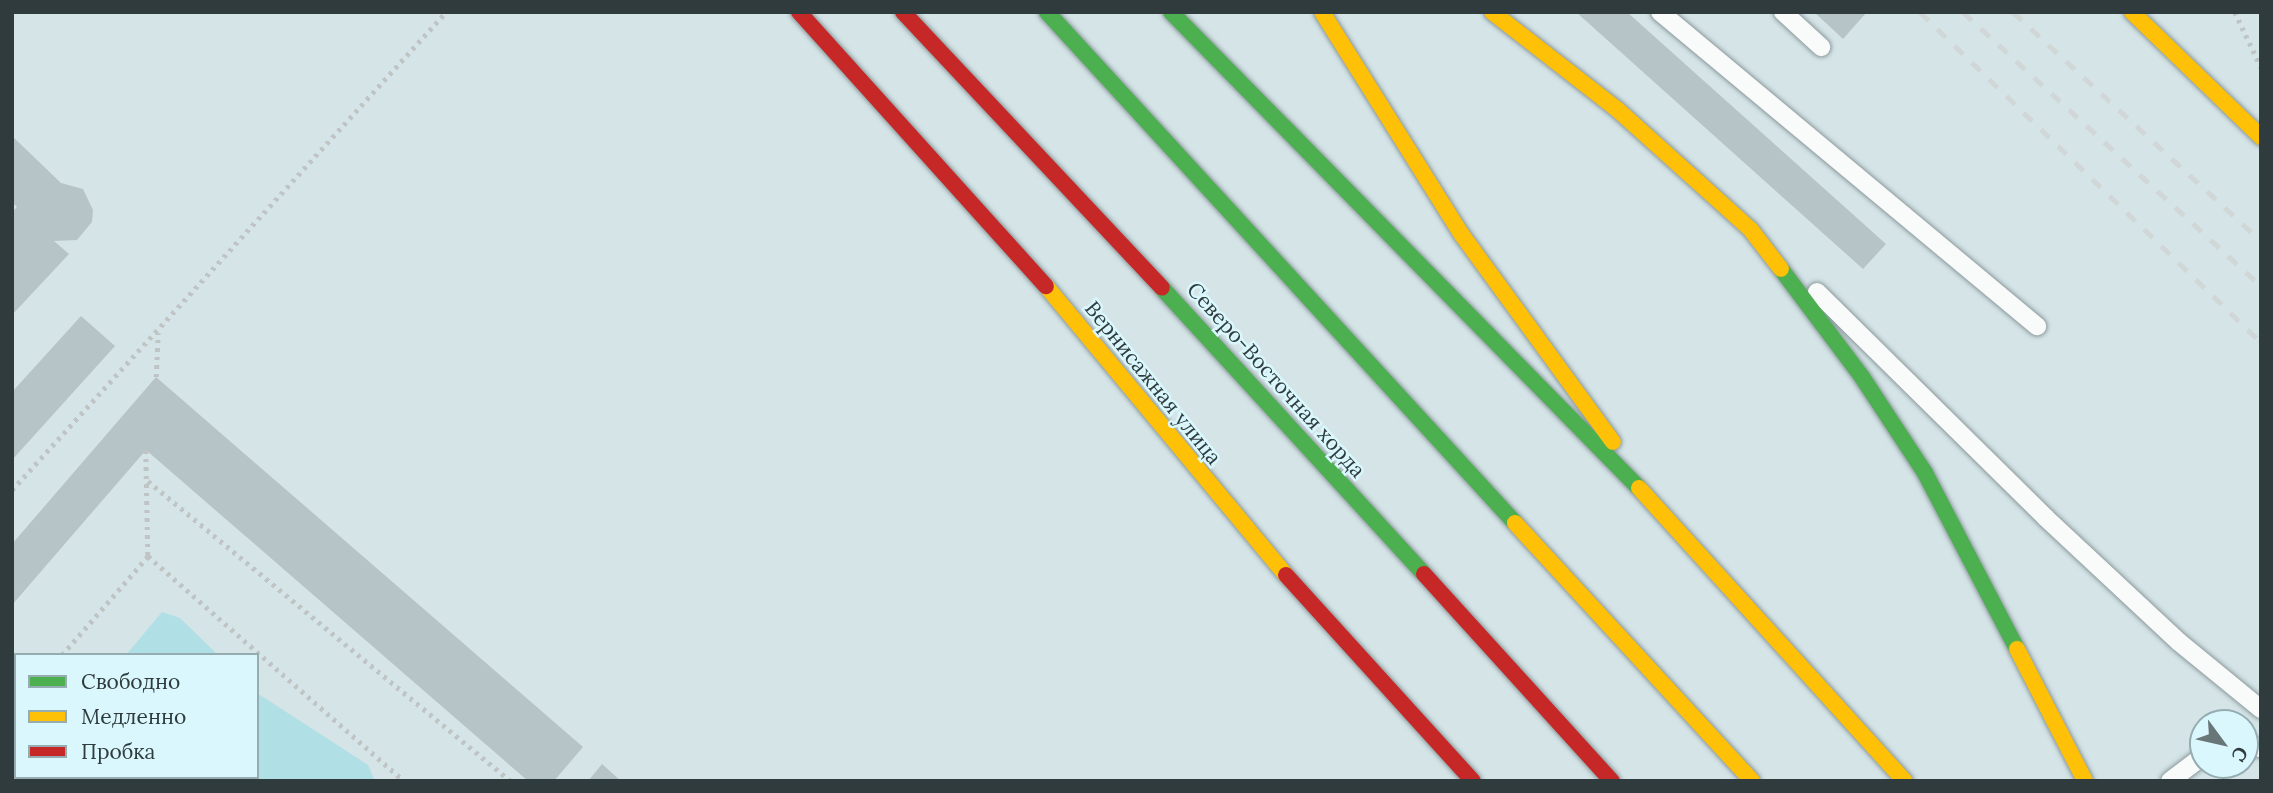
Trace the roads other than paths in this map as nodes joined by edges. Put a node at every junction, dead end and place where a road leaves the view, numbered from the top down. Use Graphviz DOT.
graph roads {
  1 [pos="799,12"];
  2 [pos="903,12"];
  3 [pos="1047,12"];
  4 [pos="1171,12"];
  5 [pos="1322,12"];
  6 [pos="1492,12"];
  7 [pos="1660,12"];
  8 [pos="1783,12"];
  9 [pos="2132,12"];
  10 [pos="1821,47"];
  11 [pos="2261,137"];
  12 [pos="1751,230"];
  13 [pos="2037,326"];
  14 [pos="1685,535"];
  15 [pos="2261,709"];
  16 [pos="2189,767"];
  17 [pos="1473,781"];
  18 [pos="1612,781"];
  19 [pos="1752,781"];
  20 [pos="1905,781"];
  21 [pos="2085,781"];
  22 [pos="2170,781"];
  1 -- 17 [label="main road, Вернисажная улица"];
  2 -- 18 [label="main road, Северо-Восточная хорда"];
  3 -- 19 [label="main road"];
  4 -- 14 [label="main road"];
  5 -- 14 [label="main road"];
  6 -- 12 [label="main road"];
  7 -- 13 [label="lane"];
  8 -- 10 [label="lane"];
  9 -- 11 [label="main road"];
  12 -- 15 [label="lane"];
  12 -- 21 [label="main road"];
  14 -- 20 [label="main road"];
  16 -- 22 [label="lane"];
}
